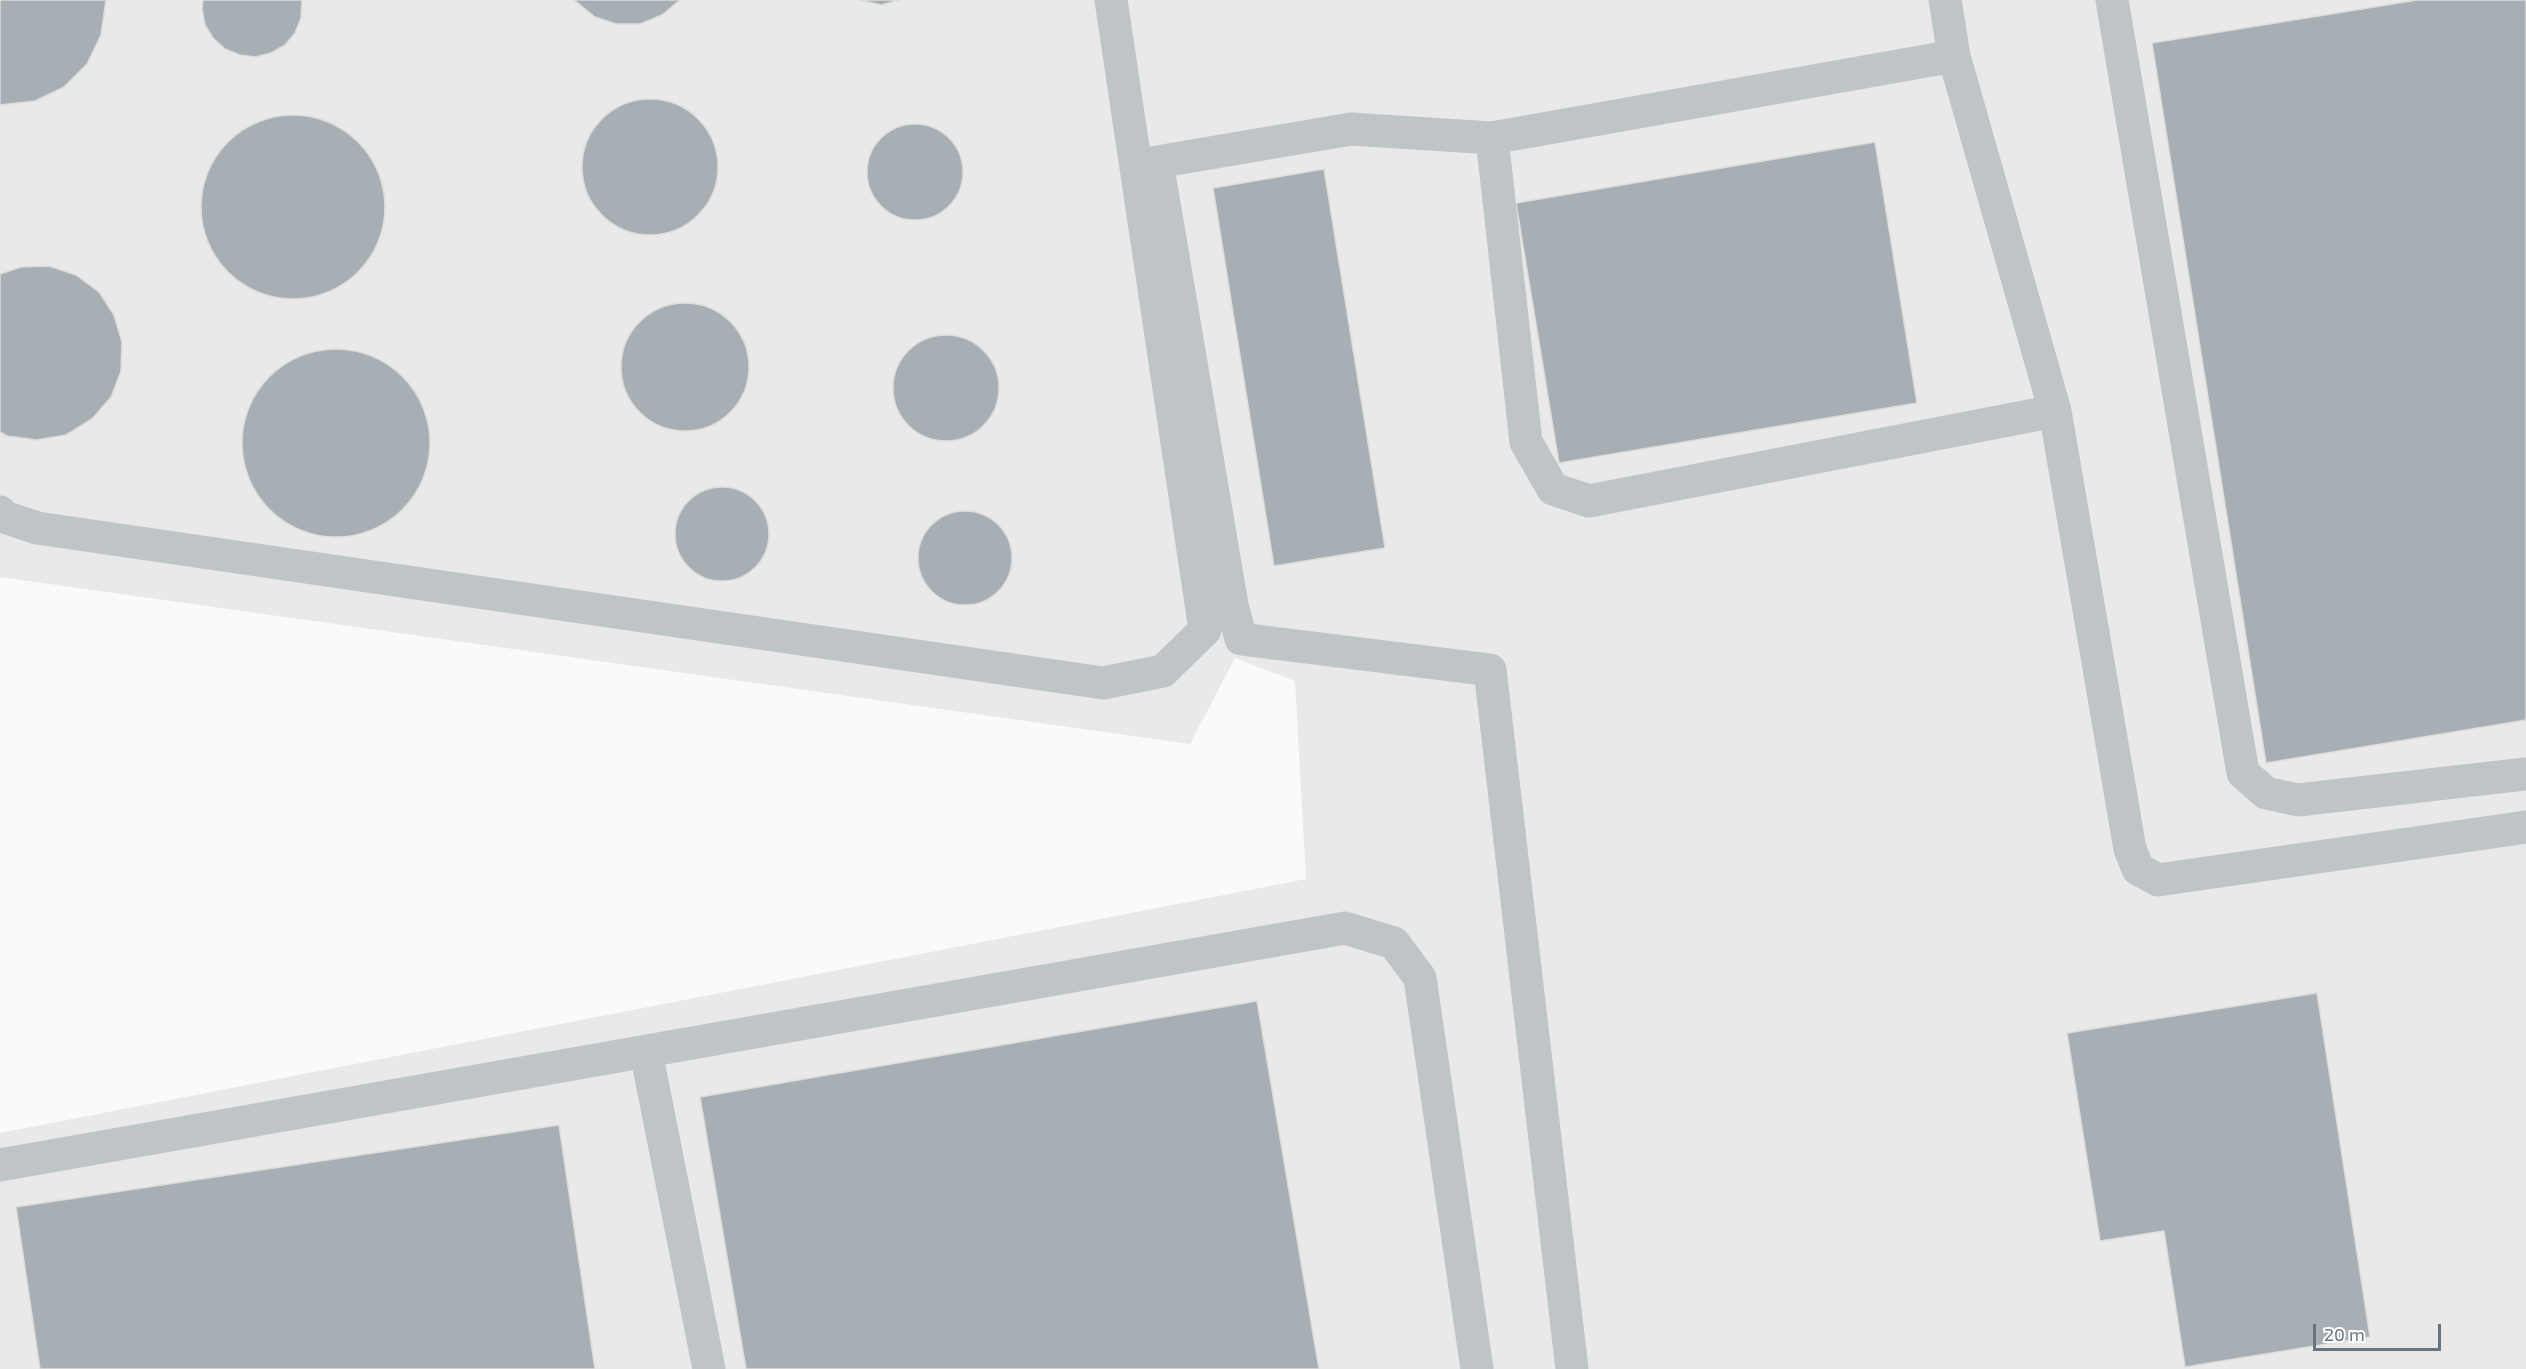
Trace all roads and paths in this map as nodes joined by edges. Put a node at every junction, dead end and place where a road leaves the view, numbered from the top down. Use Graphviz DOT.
graph roads {
  1 [pos="1111,0"];
  2 [pos="1945,0"];
  3 [pos="2112,0"];
  4 [pos="1954,56"];
  5 [pos="1492,138"];
  6 [pos="2055,411"];
  7 [pos="0,512"];
  8 [pos="2526,774"];
  9 [pos="2526,826"];
  10 [pos="646,1052"];
  11 [pos="0,1165"];
  12 [pos="709,1369"];
  13 [pos="1477,1369"];
  14 [pos="1572,1369"];
  1 -- 7 [label="lane"];
  2 -- 4 [label="lane"];
  3 -- 8 [label="lane"];
  4 -- 5 [label="lane"];
  4 -- 6 [label="lane"];
  5 -- 6 [label="lane"];
  5 -- 14 [label="lane"];
  6 -- 9 [label="lane"];
  10 -- 11 [label="lane"];
  10 -- 12 [label="lane"];
  10 -- 13 [label="lane"];
}
